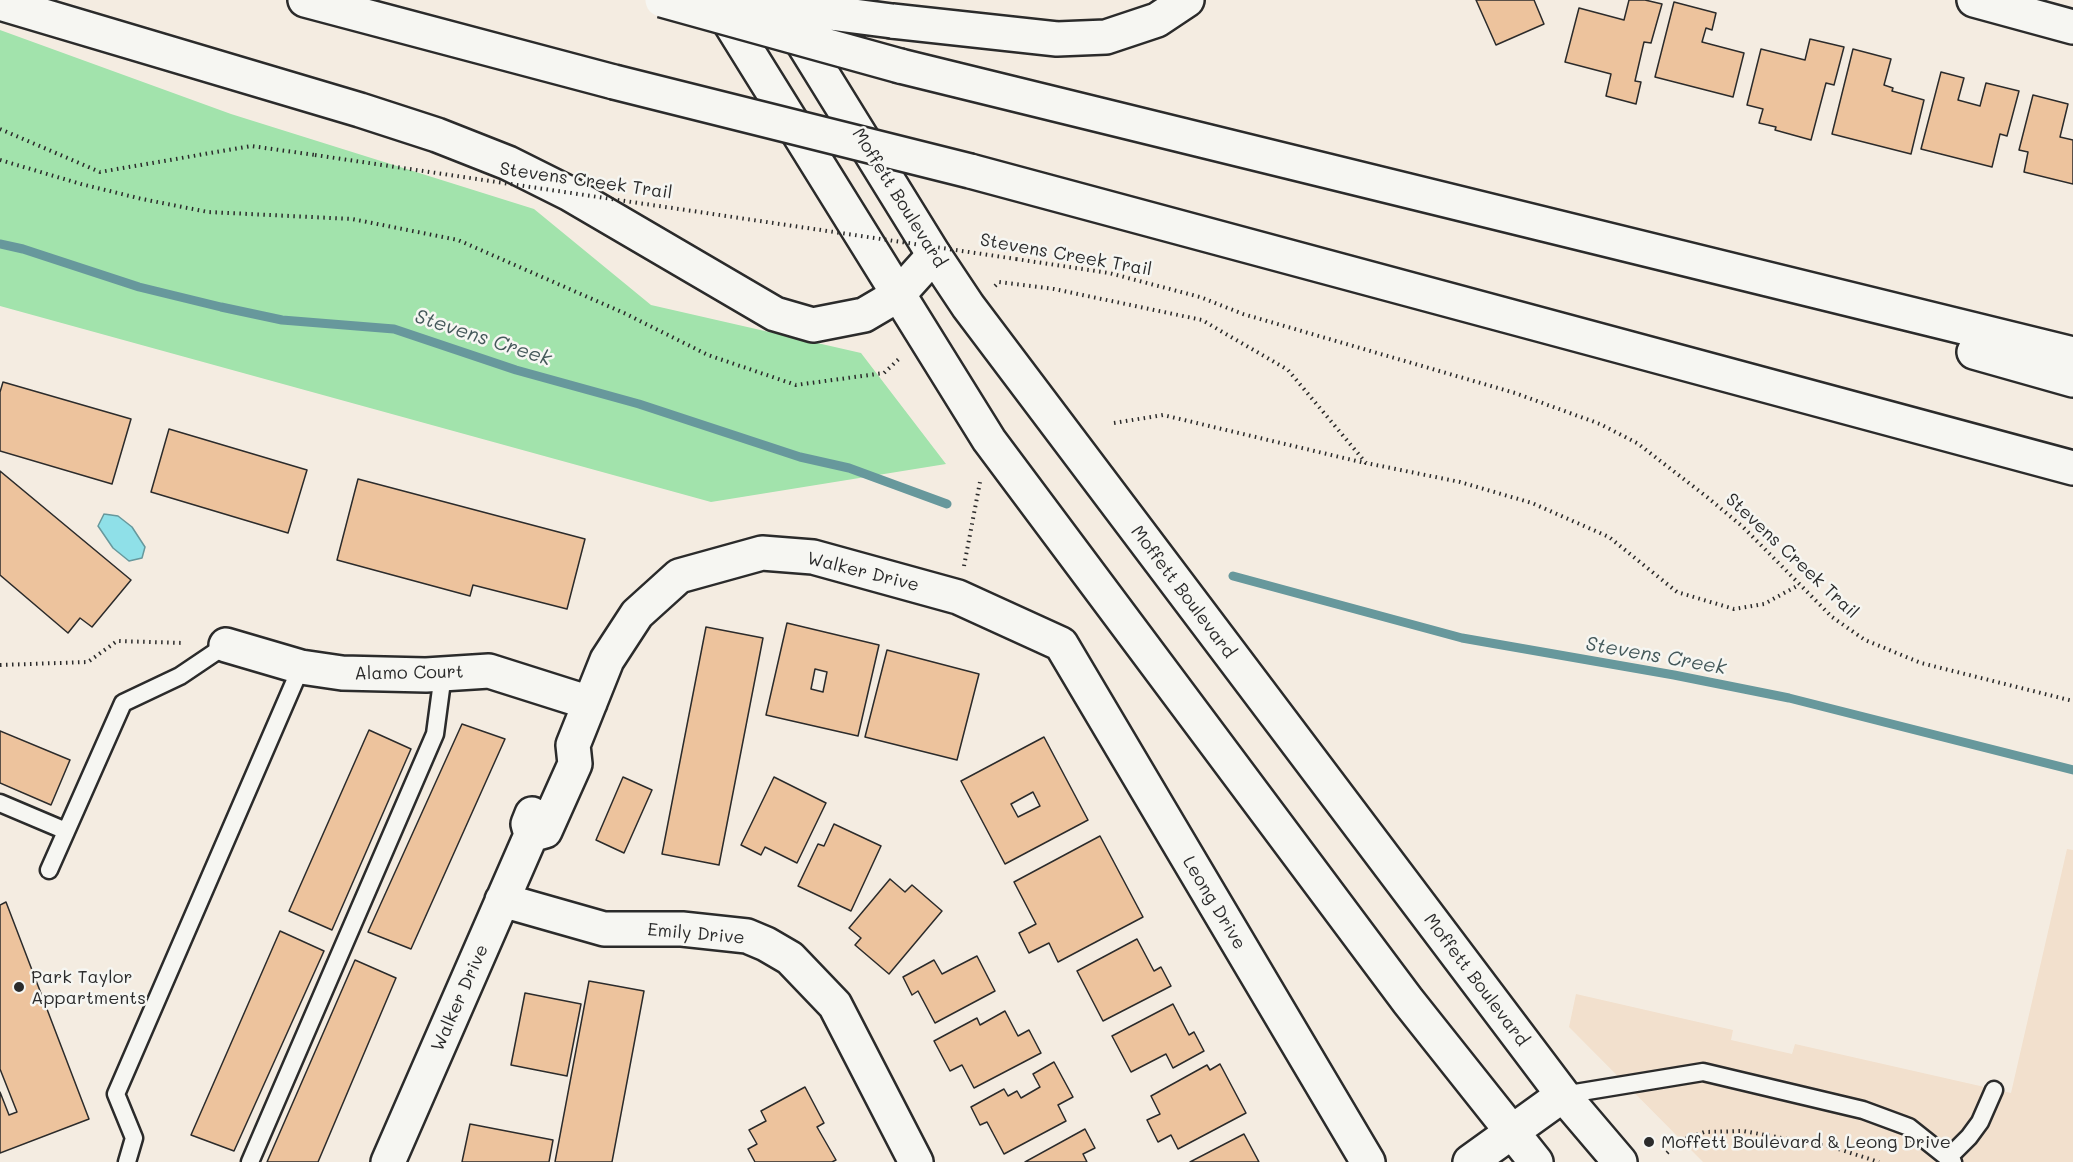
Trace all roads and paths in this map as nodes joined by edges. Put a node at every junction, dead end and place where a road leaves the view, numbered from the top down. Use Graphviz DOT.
graph roads {
  1 [pos="305,0"];
  2 [pos="662,0"];
  3 [pos="716,0"];
  4 [pos="729,0"];
  5 [pos="776,0"];
  6 [pos="1186,0"];
  7 [pos="1974,0"];
  8 [pos="0,3"];
  9 [pos="2073,27"];
  10 [pos="0,129"];
  11 [pos="934,255"];
  12 [pos="1787,283"];
  13 [pos="898,295"];
  14 [pos="2073,354"];
  15 [pos="2073,380"];
  16 [pos="1114,423"];
  17 [pos="989,440"];
  18 [pos="1366,463"];
  19 [pos="2073,468"];
  20 [pos="958,597"];
  21 [pos="1061,644"];
  22 [pos="226,645"];
  23 [pos="0,664"];
  24 [pos="301,667"];
  25 [pos="443,674"];
  26 [pos="2073,701"];
  27 [pos="590,703"];
  28 [pos="0,803"];
  29 [pos="66,831"];
  30 [pos="49,870"];
  31 [pos="502,900"];
  32 [pos="1994,1090"];
  33 [pos="1563,1095"];
  34 [pos="1510,1131"];
  35 [pos="1667,1153"];
  36 [pos="1951,1160"];
  37 [pos="128,1162"];
  38 [pos="250,1162"];
  39 [pos="388,1162"];
  40 [pos="916,1162"];
  41 [pos="1368,1162"];
  42 [pos="1470,1162"];
  43 [pos="1536,1162"];
  44 [pos="1620,1162"];
  45 [pos="1879,1162"];
  1 -- 19 [label="main road, bridge"];
  2 -- 12 [label="main road, bridge"];
  3 -- 13 [label="main road"];
  4 -- 6 [label="main road, bridge"];
  5 -- 11 [label="main road, Moffett Boulevard"];
  7 -- 9 [label="main road"];
  8 -- 13 [label="main road"];
  10 -- 26 [label="path, Stevens Creek Trail, bridge"];
  11 -- 13 [label="main road"];
  11 -- 33 [label="main road, Moffett Boulevard"];
  12 -- 14 [label="main road"];
  12 -- 15 [label="main road"];
  13 -- 17 [label="main road"];
  16 -- 18 [label="path"];
  17 -- 20 [label="path"];
  17 -- 34 [label="main road"];
  20 -- 21 [label="main road, Walker Drive"];
  20 -- 27 [label="main road, Walker Drive"];
  21 -- 41 [label="main road, Leong Drive"];
  22 -- 23 [label="path"];
  22 -- 24 [label="main road, Alamo Court"];
  22 -- 29 [label="lane"];
  24 -- 25 [label="main road, Alamo Court"];
  24 -- 37 [label="lane"];
  25 -- 27 [label="main road, Alamo Court"];
  25 -- 38 [label="lane"];
  27 -- 31 [label="main road, Walker Drive"];
  28 -- 29 [label="lane"];
  29 -- 30 [label="lane"];
  31 -- 39 [label="main road, Walker Drive"];
  31 -- 40 [label="main road, Emily Drive"];
  32 -- 36 [label="lane"];
  33 -- 34 [label="main road"];
  33 -- 36 [label="lane"];
  33 -- 44 [label="main road, Moffett Boulevard"];
  34 -- 42 [label="main road"];
  34 -- 43 [label="main road"];
  35 -- 45 [label="path"];
}
